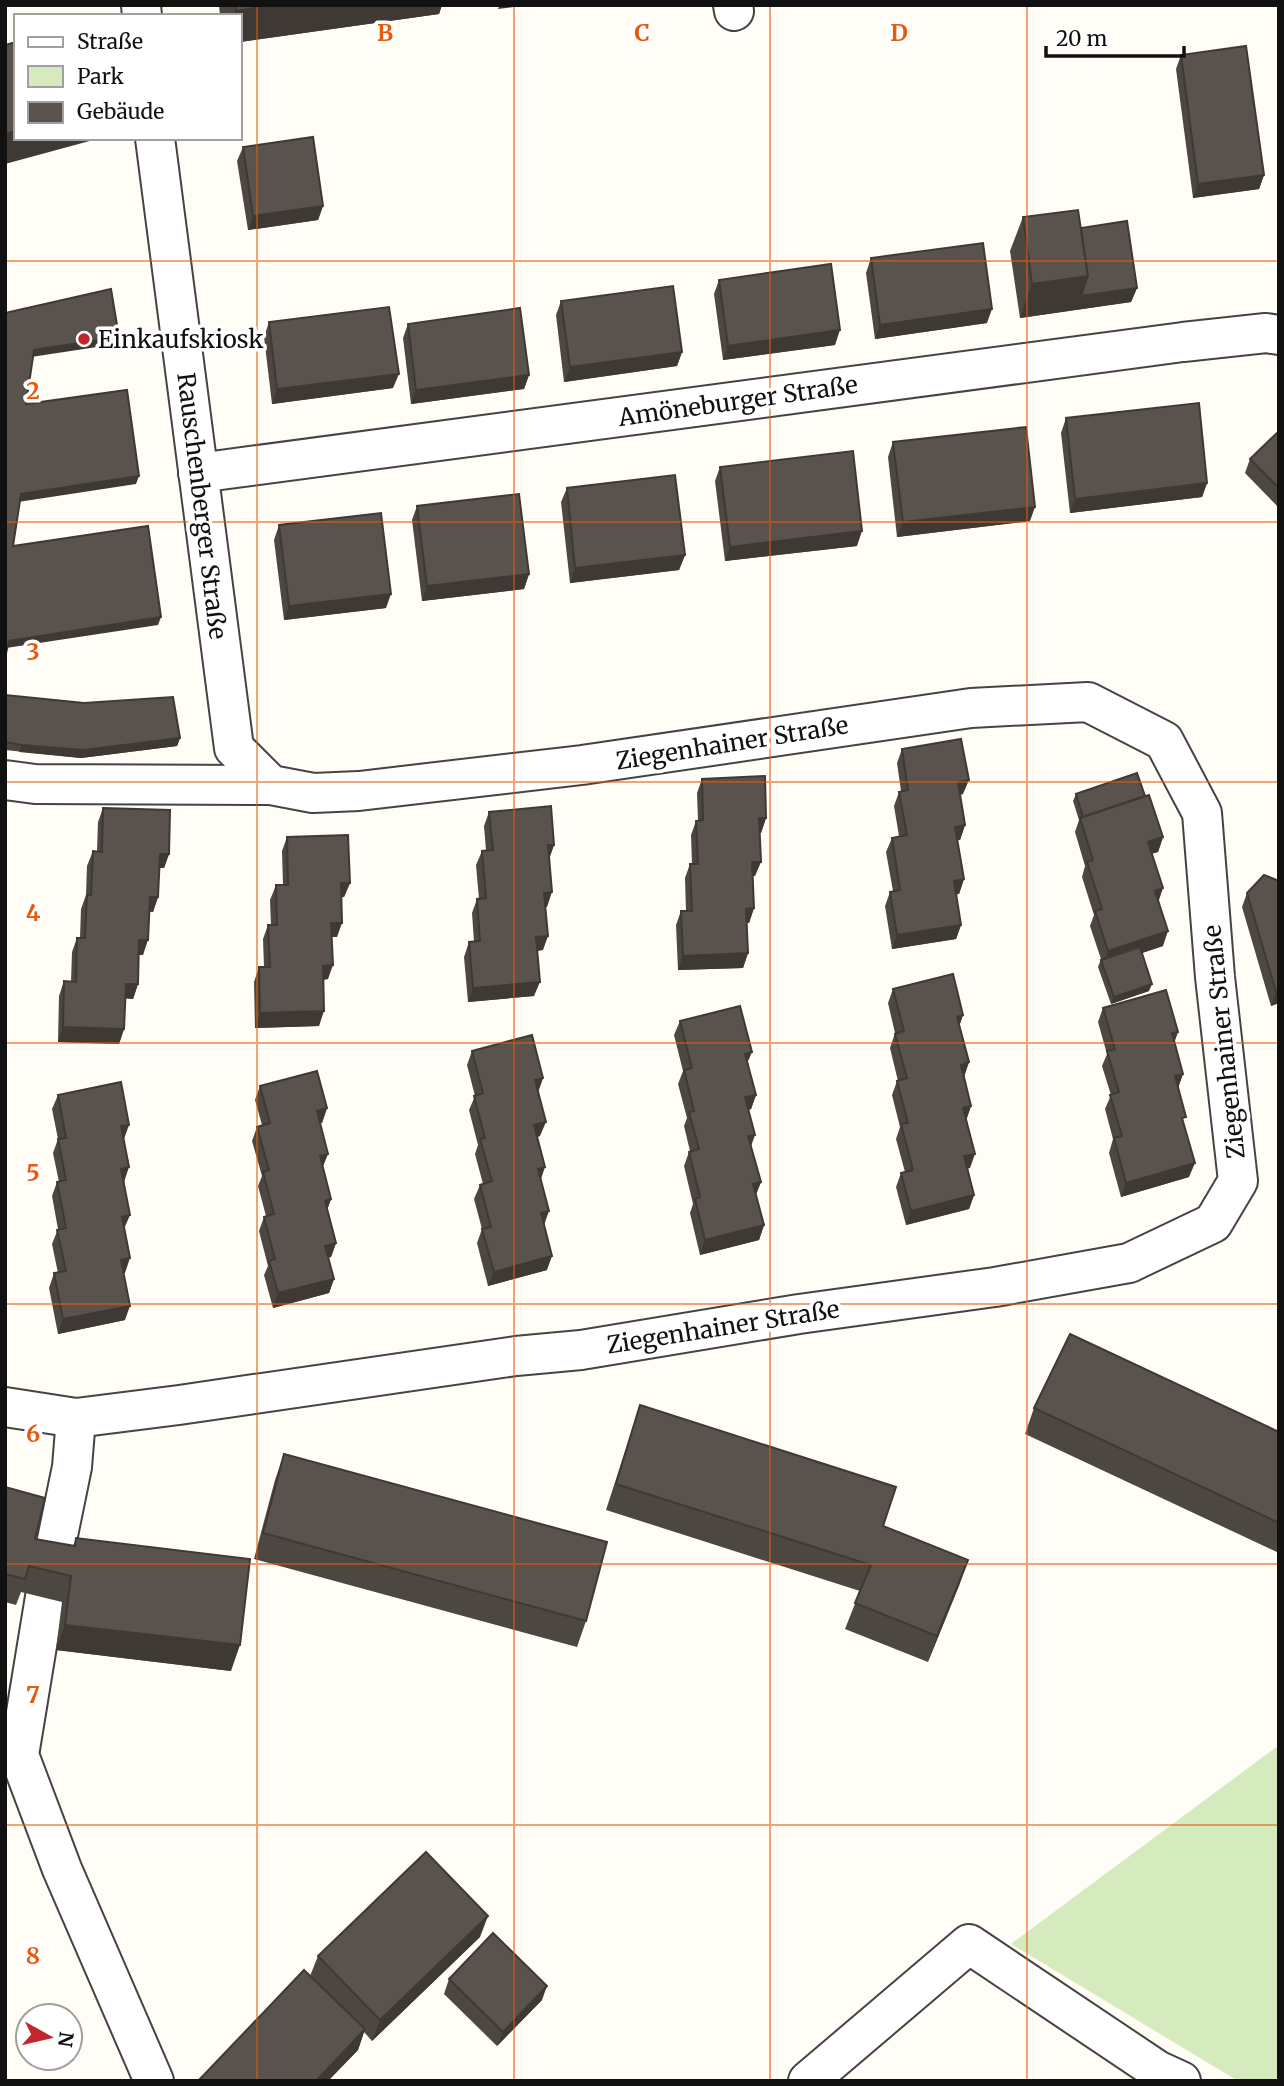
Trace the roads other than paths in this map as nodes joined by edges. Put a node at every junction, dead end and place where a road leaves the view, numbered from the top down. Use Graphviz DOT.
graph roads {
  1 [pos="155,140"];
  2 [pos="1279,335"];
  3 [pos="198,473"];
  4 [pos="5,779"];
  5 [pos="271,785"];
  6 [pos="5,1407"];
  7 [pos="76,1418"];
  8 [pos="154,2081"];
  9 [pos="808,2081"];
  10 [pos="1181,2081"];
  1 -- 3 [label="street, Rauschenberger Straße"];
  2 -- 3 [label="street, Amöneburger Straße"];
  3 -- 5 [label="street, Rauschenberger Straße"];
  4 -- 5 [label="street, Ziegenhainer Straße"];
  5 -- 7 [label="street, Ziegenhainer Straße"];
  6 -- 7 [label="street, Ziegenhainer Straße"];
  7 -- 8 [label="street"];
  9 -- 10 [label="street"];
}
